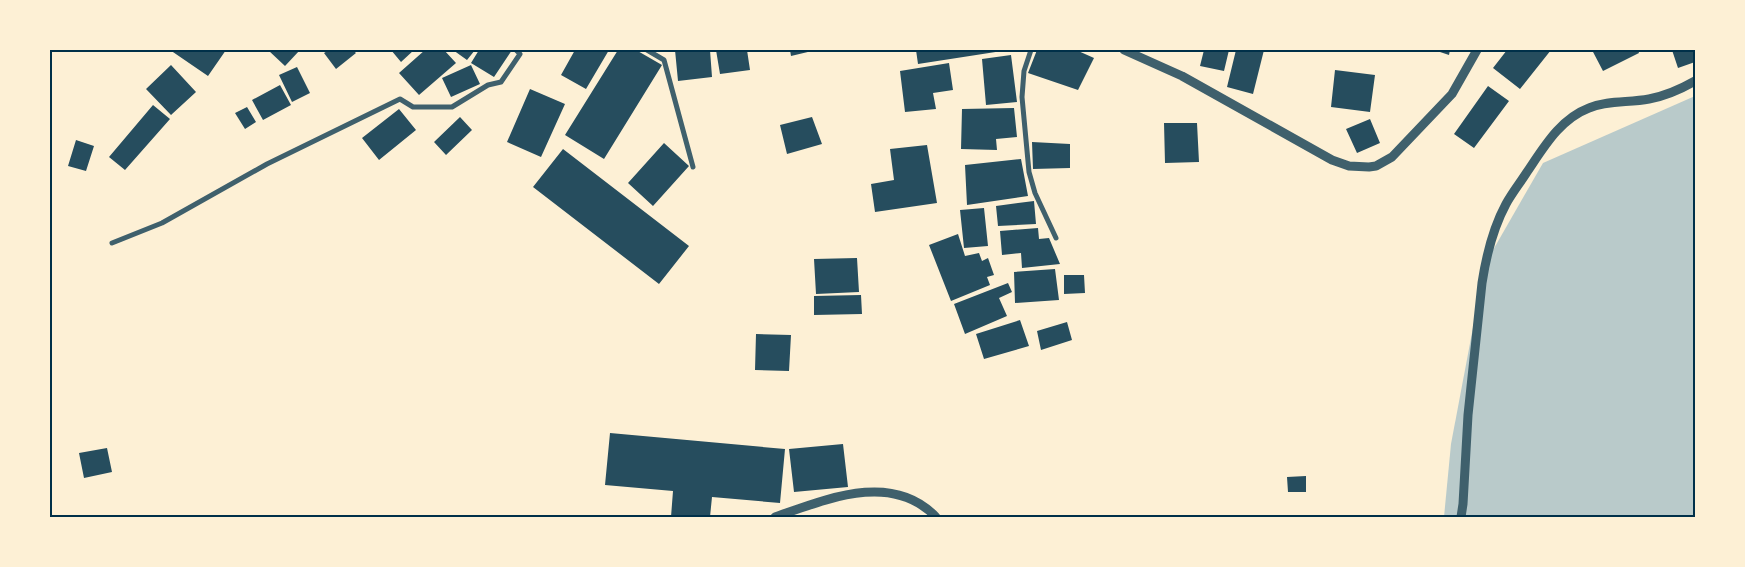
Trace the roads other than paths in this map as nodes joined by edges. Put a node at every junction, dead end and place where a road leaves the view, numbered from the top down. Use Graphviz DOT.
graph roads {
  1 [pos="516,50"];
  2 [pos="647,50"];
  3 [pos="1031,50"];
  4 [pos="1124,50"];
  5 [pos="1477,50"];
  6 [pos="1695,81"];
  7 [pos="693,166"];
  8 [pos="1056,238"];
  9 [pos="112,243"];
  10 [pos="776,517"];
  11 [pos="936,517"];
  12 [pos="1461,517"];
  1 -- 9 [label="street"];
  2 -- 7 [label="street"];
  3 -- 8 [label="street"];
  4 -- 5 [label="street"];
  6 -- 12 [label="street"];
  10 -- 11 [label="street"];
}
